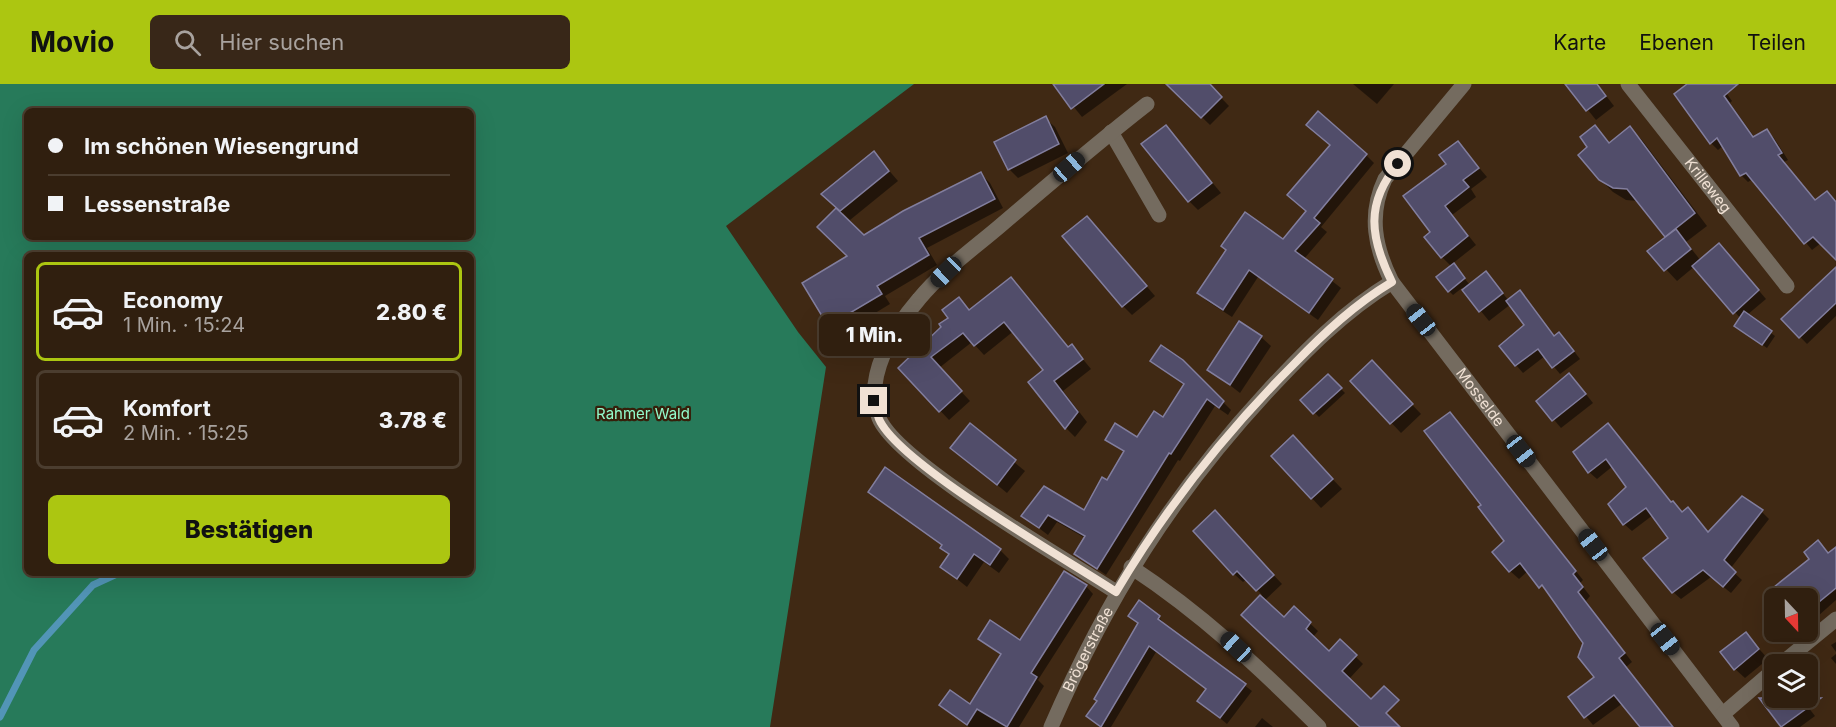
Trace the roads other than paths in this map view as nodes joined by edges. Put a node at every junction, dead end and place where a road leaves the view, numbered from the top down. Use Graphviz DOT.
graph roads {
  1 [pos="1464,84"];
  2 [pos="1628,84"];
  3 [pos="1147,104"];
  4 [pos="1111,132"];
  5 [pos="1159,214"];
  6 [pos="1392,282"];
  7 [pos="1787,286"];
  8 [pos="1131,567"];
  9 [pos="1116,592"];
  10 [pos="1836,619"];
  11 [pos="1793,654"];
  12 [pos="1764,679"];
  13 [pos="1723,714"];
  14 [pos="1051,727"];
  15 [pos="1319,727"];
  16 [pos="1732,727"];
  1 -- 6 [label="street, Mosselde"];
  2 -- 7 [label="street, Krilleweg"];
  3 -- 4 [label="street"];
  4 -- 5 [label="street"];
  4 -- 9 [label="street"];
  6 -- 8 [label="street, Brögerstraße"];
  6 -- 13 [label="street, Mosselde"];
  8 -- 9 [label="street, Brögerstraße"];
  8 -- 15 [label="street"];
  9 -- 14 [label="street, Brögerstraße"];
  10 -- 11 [label="street"];
  12 -- 13 [label="street"];
  13 -- 16 [label="street, Mosselde"];
}
